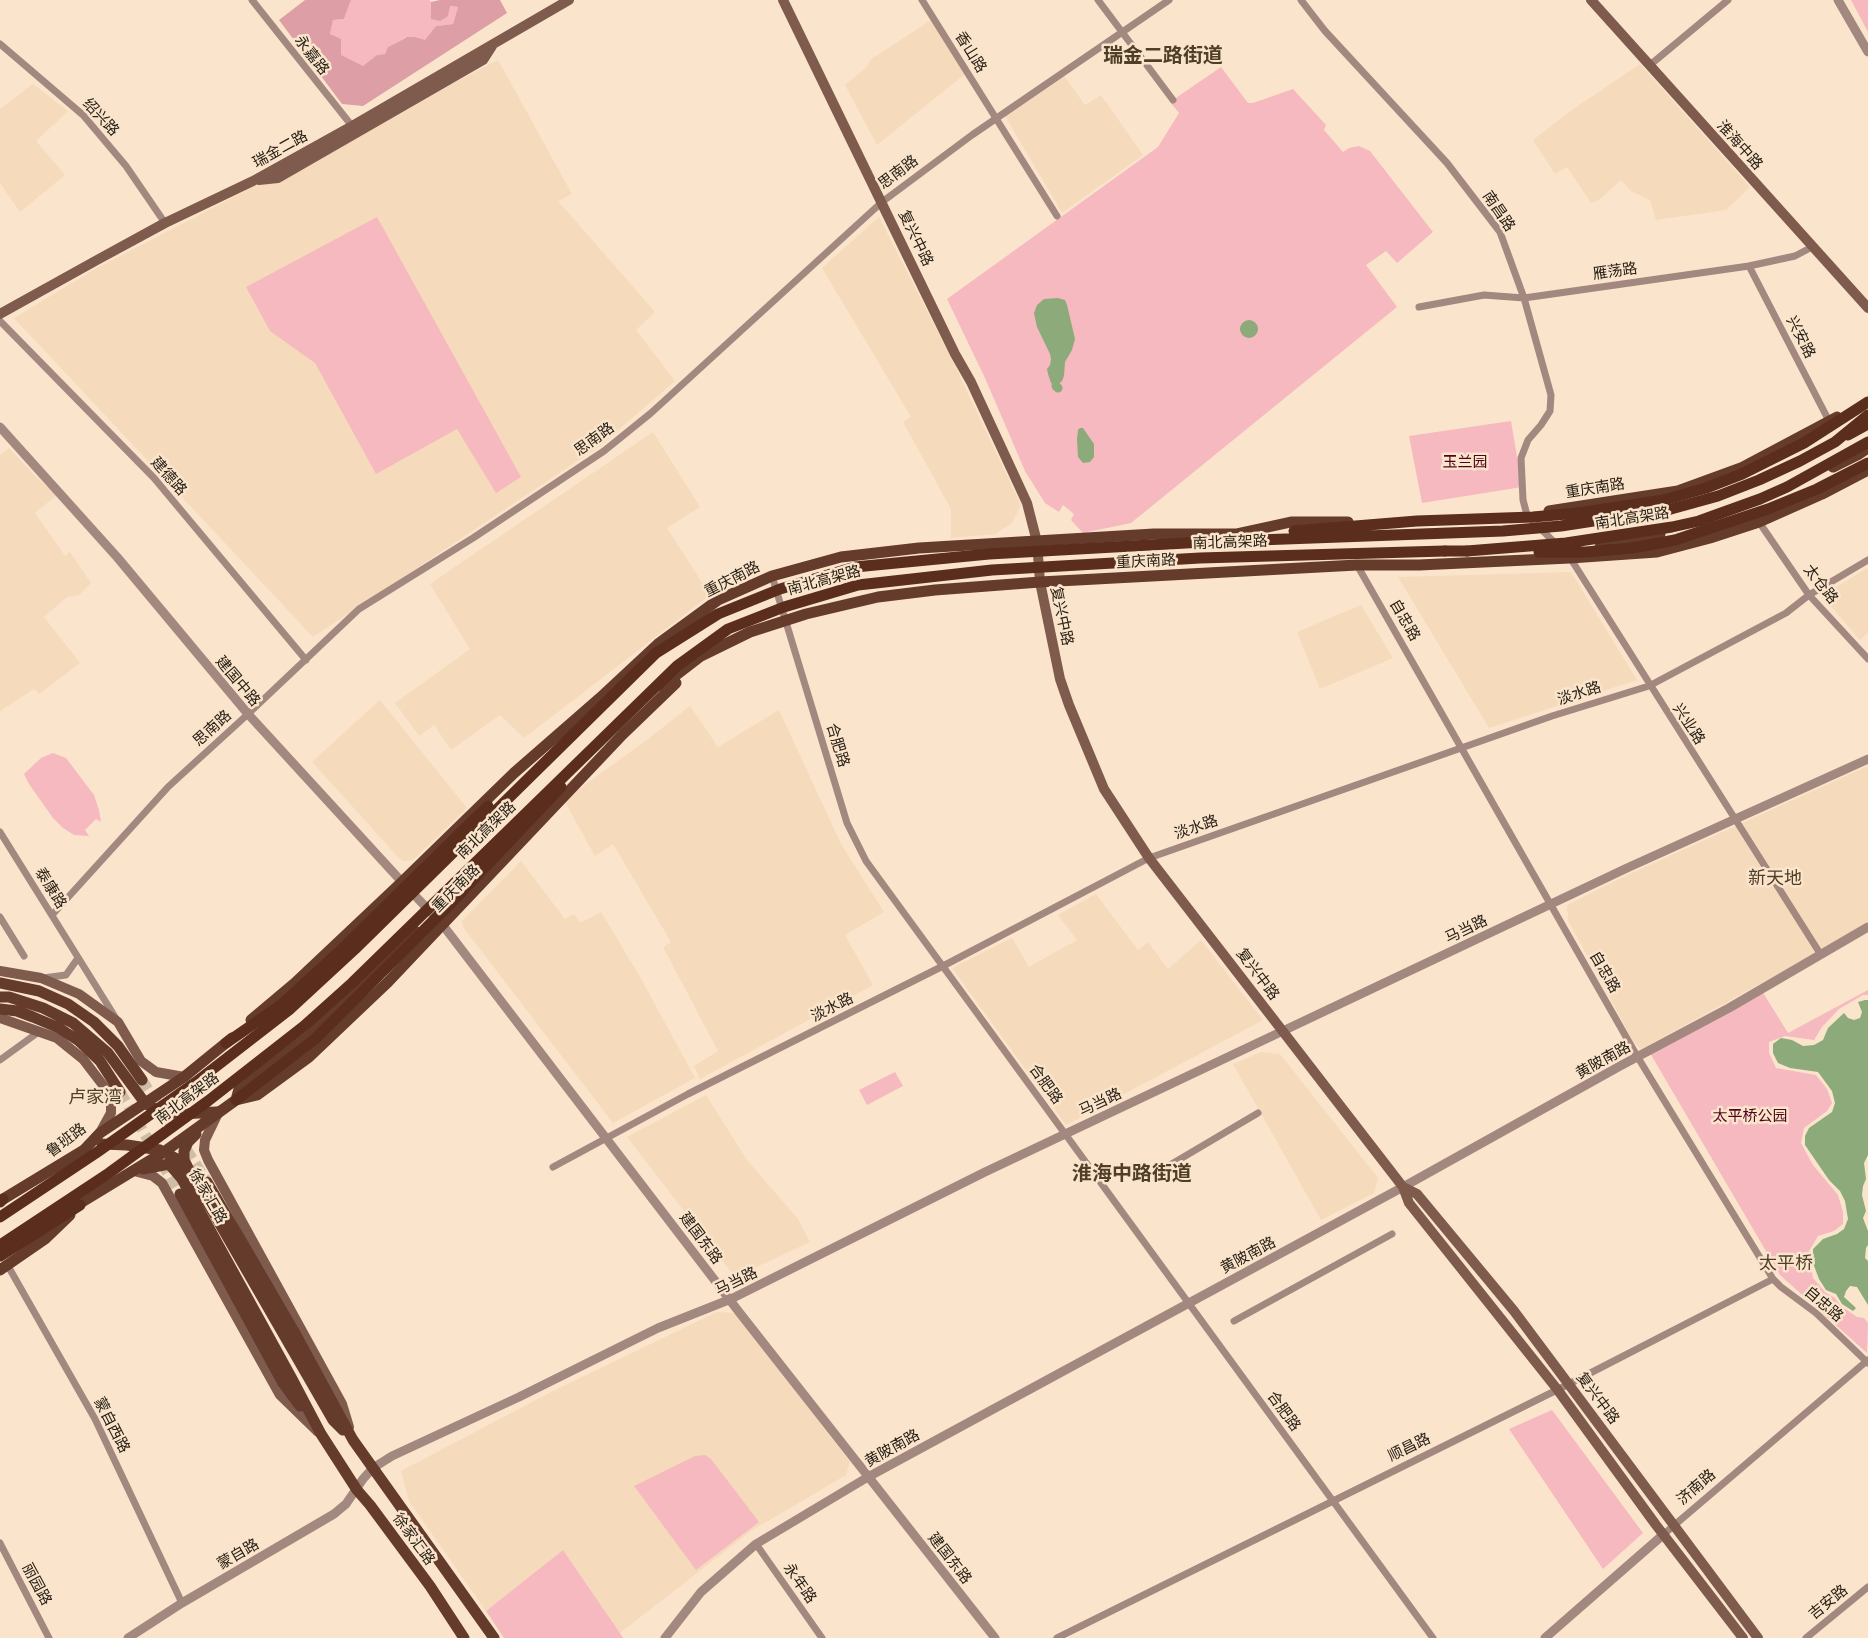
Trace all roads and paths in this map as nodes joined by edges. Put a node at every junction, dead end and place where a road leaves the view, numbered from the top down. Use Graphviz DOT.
graph roads {
  1 [pos="252,0"];
  2 [pos="569,0"];
  3 [pos="783,0"];
  4 [pos="922,0"];
  5 [pos="1098,0"];
  6 [pos="1169,0"];
  7 [pos="1301,0"];
  8 [pos="1591,0"];
  9 [pos="1728,0"];
  10 [pos="1838,0"];
  11 [pos="1121,32"];
  12 [pos="494,43"];
  13 [pos="0,44"];
  14 [pos="1868,52"];
  15 [pos="1650,65"];
  16 [pos="1173,100"];
  17 [pos="996,118"];
  18 [pos="352,126"];
  19 [pos="253,181"];
  20 [pos="882,202"];
  21 [pos="1057,216"];
  22 [pos="165,223"];
  23 [pos="1812,247"];
  24 [pos="1748,266"];
  25 [pos="1524,298"];
  26 [pos="1419,307"];
  27 [pos="1868,308"];
  28 [pos="0,314"];
  29 [pos="0,321"];
  30 [pos="1868,402"];
  31 [pos="1868,415"];
  32 [pos="1868,419"];
  33 [pos="1829,421"];
  34 [pos="1868,424"];
  35 [pos="0,427"];
  36 [pos="1835,442"];
  37 [pos="1868,442"];
  38 [pos="1868,448"];
  39 [pos="1866,466"];
  40 [pos="1527,515"];
  41 [pos="1759,522"];
  42 [pos="1307,523"];
  43 [pos="1536,524"];
  44 [pos="1324,533"];
  45 [pos="1237,537"];
  46 [pos="1037,542"];
  47 [pos="1468,551"];
  48 [pos="1570,558"];
  49 [pos="1868,560"];
  50 [pos="1357,565"];
  51 [pos="772,576"];
  52 [pos="1040,582"];
  53 [pos="1809,595"];
  54 [pos="786,620"];
  55 [pos="731,641"];
  56 [pos="1868,659"];
  57 [pos="306,660"];
  58 [pos="1649,686"];
  59 [pos="600,698"];
  60 [pos="248,714"];
  61 [pos="595,745"];
  62 [pos="1463,749"];
  63 [pos="1868,759"];
  64 [pos="543,763"];
  65 [pos="1734,820"];
  66 [pos="0,832"];
  67 [pos="1149,858"];
  68 [pos="402,882"];
  69 [pos="410,891"];
  70 [pos="421,903"];
  71 [pos="1551,904"];
  72 [pos="433,914"];
  73 [pos="52,915"];
  74 [pos="0,918"];
  75 [pos="442,924"];
  76 [pos="1868,927"];
  77 [pos="1821,955"];
  78 [pos="24,956"];
  79 [pos="78,958"];
  80 [pos="943,966"];
  81 [pos="0,971"];
  82 [pos="41,978"];
  83 [pos="0,983"];
  84 [pos="0,997"];
  85 [pos="0,1009"];
  86 [pos="0,1018"];
  87 [pos="118,1022"];
  88 [pos="41,1031"];
  89 [pos="1283,1032"];
  90 [pos="226,1043"];
  91 [pos="1637,1056"];
  92 [pos="0,1060"];
  93 [pos="184,1077"];
  94 [pos="142,1080"];
  95 [pos="120,1092"];
  96 [pos="236,1100"];
  97 [pos="144,1103"];
  98 [pos="219,1111"];
  99 [pos="1258,1113"];
  100 [pos="100,1134"];
  101 [pos="1065,1134"];
  102 [pos="608,1138"];
  103 [pos="84,1150"];
  104 [pos="164,1152"];
  105 [pos="1170,1165"];
  106 [pos="553,1167"];
  107 [pos="134,1171"];
  108 [pos="190,1172"];
  109 [pos="208,1182"];
  110 [pos="1402,1188"];
  111 [pos="180,1194"];
  112 [pos="1,1202"];
  113 [pos="80,1204"];
  114 [pos="0,1217"];
  115 [pos="1392,1234"];
  116 [pos="0,1245"];
  117 [pos="0,1252"];
  118 [pos="0,1256"];
  119 [pos="4,1268"];
  120 [pos="1774,1279"];
  121 [pos="731,1299"];
  122 [pos="1189,1303"];
  123 [pos="1234,1321"];
  124 [pos="1867,1362"];
  125 [pos="1569,1384"];
  126 [pos="1558,1389"];
  127 [pos="321,1434"];
  128 [pos="352,1440"];
  129 [pos="373,1468"];
  130 [pos="868,1477"];
  131 [pos="357,1490"];
  132 [pos="1333,1500"];
  133 [pos="1674,1526"];
  134 [pos="1664,1534"];
  135 [pos="0,1543"];
  136 [pos="756,1544"];
  137 [pos="1868,1587"];
  138 [pos="182,1603"];
  139 [pos="50,1638"];
  140 [pos="128,1638"];
  141 [pos="464,1638"];
  142 [pos="494,1638"];
  143 [pos="665,1638"];
  144 [pos="822,1638"];
  145 [pos="995,1638"];
  146 [pos="1057,1638"];
  147 [pos="1433,1638"];
  148 [pos="1545,1638"];
  149 [pos="1743,1638"];
  150 [pos="1758,1638"];
  151 [pos="1806,1638"];
  1 -- 18 [label="street, 永嘉路"];
  2 -- 12 [label="main road, 瑞金二路"];
  3 -- 20 [label="main road, 复兴中路"];
  4 -- 17 [label="street, 香山路"];
  5 -- 11 [label="street"];
  6 -- 11 [label="street, 思南路"];
  7 -- 25 [label="street, 南昌路"];
  8 -- 15 [label="main road, 淮海中路"];
  9 -- 15 [label="street"];
  10 -- 14 [label="street"];
  11 -- 16 [label="street"];
  11 -- 17 [label="street, 思南路"];
  12 -- 18 [label="main road, 瑞金二路"];
  12 -- 19 [label="main road"];
  13 -- 22 [label="street, 绍兴路"];
  15 -- 23 [label="main road, 淮海中路"];
  17 -- 20 [label="street, 思南路"];
  17 -- 21 [label="street, 香山路"];
  18 -- 19 [label="main road, 瑞金二路"];
  19 -- 22 [label="main road, 瑞金二路"];
  20 -- 46 [label="main road, 复兴中路"];
  20 -- 57 [label="street, 思南路"];
  22 -- 28 [label="main road, 瑞金二路"];
  23 -- 24 [label="street, 雁荡路"];
  23 -- 27 [label="main road, 淮海中路"];
  24 -- 25 [label="street, 雁荡路"];
  24 -- 33 [label="street, 兴安路"];
  25 -- 26 [label="street, 雁荡路"];
  25 -- 40 [label="street, 南昌路"];
  29 -- 57 [label="street, 建德路"];
  30 -- 33 [label="main road, 重庆南路"];
  30 -- 45 [label="highway, bridge"];
  31 -- 36 [label="highway, bridge"];
  32 -- 43 [label="main road, 重庆南路"];
  33 -- 40 [label="main road, 重庆南路"];
  34 -- 36 [label="highway, 南北高架路, bridge"];
  35 -- 60 [label="street, 建国中路"];
  36 -- 45 [label="highway, 南北高架路, bridge"];
  37 -- 47 [label="highway, 南北高架路, bridge"];
  38 -- 48 [label="main road, 重庆南路"];
  39 -- 41 [label="main road, 重庆南路"];
  39 -- 47 [label="highway, bridge"];
  40 -- 42 [label="main road, 重庆南路"];
  40 -- 43 [label="street, 兴业路"];
  41 -- 48 [label="main road, 重庆南路"];
  41 -- 53 [label="street, 太仓路"];
  42 -- 44 [label="main road"];
  42 -- 45 [label="main road, 重庆南路"];
  43 -- 44 [label="main road, 重庆南路"];
  43 -- 48 [label="street, 兴业路"];
  44 -- 45 [label="main road, 重庆南路"];
  45 -- 46 [label="main road, 重庆南路"];
  45 -- 64 [label="highway, 南北高架路, bridge"];
  46 -- 51 [label="main road, 重庆南路"];
  46 -- 52 [label="main road, 复兴中路"];
  47 -- 61 [label="highway, 南北高架路, bridge"];
  48 -- 50 [label="main road, 重庆南路"];
  48 -- 58 [label="street, 兴业路"];
  49 -- 53 [label="street, 淡水路"];
  50 -- 52 [label="main road, 重庆南路"];
  50 -- 62 [label="street, 自忠路"];
  51 -- 54 [label="street, 合肥路"];
  51 -- 59 [label="main road, 重庆南路"];
  52 -- 54 [label="main road, 重庆南路"];
  52 -- 67 [label="main road, 复兴中路"];
  53 -- 56 [label="street, 太仓路"];
  53 -- 58 [label="street, 淡水路"];
  54 -- 55 [label="main road, 重庆南路"];
  54 -- 80 [label="street, 合肥路"];
  55 -- 72 [label="main road, 重庆南路"];
  55 -- 75 [label="main road, 重庆南路"];
  57 -- 60 [label="street, 思南路"];
  58 -- 62 [label="street, 淡水路"];
  58 -- 65 [label="street, 兴业路"];
  59 -- 68 [label="main road, 重庆南路"];
  59 -- 69 [label="main road, 重庆南路"];
  60 -- 68 [label="street, 建国中路"];
  60 -- 73 [label="street, 思南路"];
  61 -- 96 [label="highway, bridge"];
  61 -- 116 [label="highway, 南北高架路, bridge"];
  62 -- 67 [label="street, 淡水路"];
  62 -- 71 [label="street, 自忠路"];
  63 -- 65 [label="street, 马当路"];
  64 -- 90 [label="highway, bridge"];
  64 -- 114 [label="highway, 南北高架路, bridge"];
  65 -- 71 [label="street, 马当路"];
  65 -- 77 [label="street, 兴业路"];
  66 -- 73 [label="street, 泰康路"];
  67 -- 80 [label="street, 淡水路"];
  67 -- 89 [label="main road, 复兴中路"];
  68 -- 69 [label="street, 建国中路"];
  68 -- 90 [label="main road, 重庆南路"];
  69 -- 70 [label="street, 建国中路"];
  69 -- 90 [label="main road, 重庆南路"];
  70 -- 72 [label="street, 建国东路"];
  71 -- 89 [label="street, 马当路"];
  71 -- 91 [label="street, 自忠路"];
  72 -- 75 [label="street, 建国东路"];
  72 -- 96 [label="main road, 重庆南路"];
  73 -- 79 [label="street, 泰康路"];
  74 -- 78 [label="street"];
  75 -- 96 [label="main road, 重庆南路"];
  75 -- 102 [label="street, 建国东路"];
  76 -- 77 [label="street, 黄陂南路"];
  77 -- 91 [label="street, 黄陂南路"];
  79 -- 82 [label="street"];
  79 -- 87 [label="street, 泰康路"];
  80 -- 101 [label="street, 合肥路"];
  80 -- 102 [label="street, 淡水路"];
  81 -- 82 [label="main road"];
  82 -- 87 [label="main road"];
  83 -- 94 [label="main road"];
  84 -- 97 [label="main road"];
  85 -- 95 [label="main road"];
  86 -- 88 [label="main road"];
  87 -- 93 [label="main road"];
  88 -- 92 [label="street"];
  88 -- 100 [label="main road"];
  89 -- 101 [label="street, 马当路"];
  89 -- 110 [label="main road, 复兴中路"];
  90 -- 93 [label="main road, 重庆南路"];
  91 -- 110 [label="street, 黄陂南路"];
  91 -- 120 [label="street, 自忠路"];
  93 -- 97 [label="main road, 重庆南路"];
  96 -- 98 [label="main road, 重庆南路"];
  97 -- 98 [label="main road"];
  97 -- 100 [label="main road, 鲁班路"];
  98 -- 104 [label="main road, 重庆南路"];
  98 -- 108 [label="main road, 徐家汇路"];
  98 -- 128 [label="main road"];
  99 -- 105 [label="street"];
  100 -- 103 [label="main road, 鲁班路"];
  101 -- 121 [label="street, 马当路"];
  101 -- 122 [label="street, 合肥路"];
  102 -- 106 [label="street, 淡水路"];
  102 -- 121 [label="street, 建国东路"];
  103 -- 104 [label="main road"];
  103 -- 112 [label="main road, 鲁班路"];
  104 -- 107 [label="main road"];
  104 -- 108 [label="main road"];
  107 -- 113 [label="main road"];
  107 -- 127 [label="main road, 徐家汇路"];
  107 -- 127 [label="main road, 徐家汇路"];
  108 -- 128 [label="main road, 徐家汇路"];
  109 -- 128 [label="main road, 徐家汇路"];
  110 -- 122 [label="street, 黄陂南路"];
  110 -- 125 [label="main road, 复兴中路"];
  110 -- 126 [label="main road, 复兴中路"];
  111 -- 127 [label="main road"];
  113 -- 117 [label="main road"];
  113 -- 118 [label="highway"];
  113 -- 119 [label="main road"];
  115 -- 123 [label="street"];
  119 -- 138 [label="street, 蒙自西路"];
  120 -- 124 [label="street, 自忠路"];
  120 -- 125 [label="street, 顺昌路"];
  121 -- 129 [label="street, 马当路"];
  121 -- 130 [label="street, 建国东路"];
  122 -- 130 [label="street, 黄陂南路"];
  122 -- 132 [label="street, 合肥路"];
  124 -- 133 [label="street, 济南路"];
  125 -- 126 [label="street, 顺昌路"];
  125 -- 133 [label="main road, 复兴中路"];
  126 -- 132 [label="street, 顺昌路"];
  126 -- 134 [label="main road, 复兴中路"];
  127 -- 131 [label="main road, 徐家汇路"];
  128 -- 129 [label="main road, 徐家汇路"];
  129 -- 131 [label="street, 马当路"];
  129 -- 142 [label="main road, 徐家汇路"];
  130 -- 136 [label="street, 黄陂南路"];
  130 -- 145 [label="street, 建国东路"];
  131 -- 138 [label="street, 蒙自路"];
  131 -- 141 [label="main road, 徐家汇路"];
  132 -- 146 [label="street, 顺昌路"];
  132 -- 147 [label="street, 合肥路"];
  133 -- 134 [label="street, 济南路"];
  133 -- 150 [label="main road, 复兴中路"];
  134 -- 148 [label="street, 济南路"];
  134 -- 149 [label="main road, 复兴中路"];
  135 -- 139 [label="street, 丽园路"];
  136 -- 143 [label="street, 黄陂南路"];
  136 -- 144 [label="street, 永年路"];
  137 -- 151 [label="street, 吉安路"];
  138 -- 140 [label="street, 蒙自路"];
}
